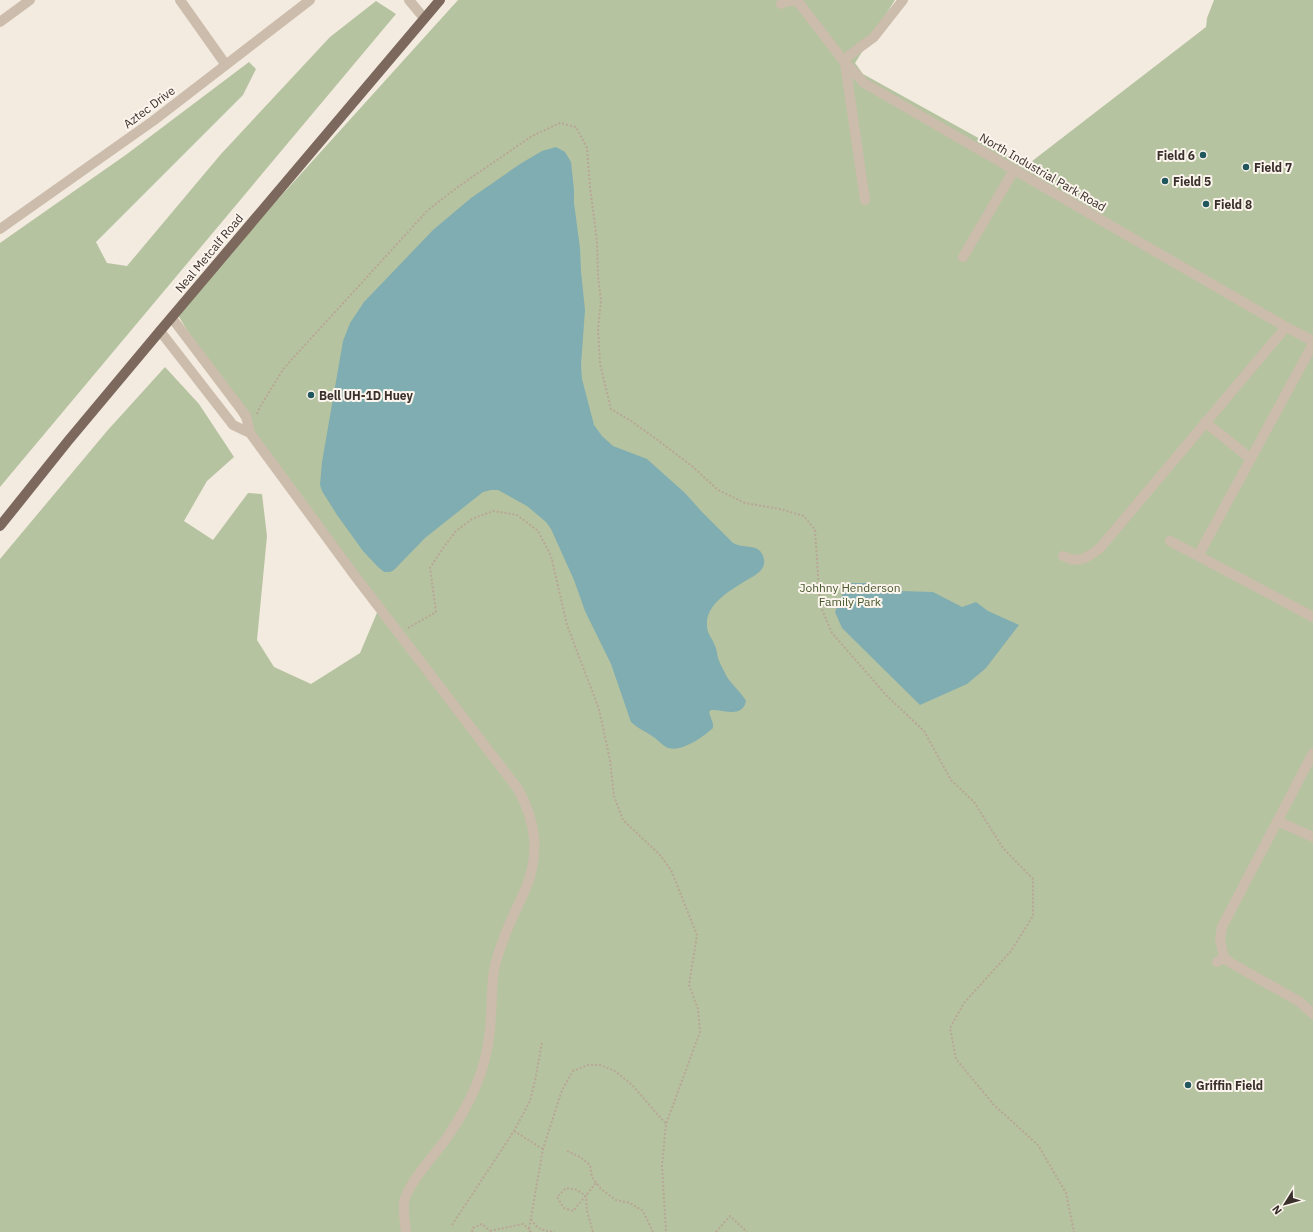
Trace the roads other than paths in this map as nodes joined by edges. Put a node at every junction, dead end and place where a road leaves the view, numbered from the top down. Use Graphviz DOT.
graph roads {
  1 [pos="30,0"];
  2 [pos="180,0"];
  3 [pos="310,0"];
  4 [pos="409,0"];
  5 [pos="440,0"];
  6 [pos="903,0"];
  7 [pos="781,4"];
  8 [pos="424,18"];
  9 [pos="0,22"];
  10 [pos="844,62"];
  11 [pos="226,65"];
  12 [pos="1014,170"];
  13 [pos="865,200"];
  14 [pos="0,229"];
  15 [pos="963,257"];
  16 [pos="172,318"];
  17 [pos="1286,327"];
  18 [pos="160,331"];
  19 [pos="1313,341"];
  20 [pos="1313,344"];
  21 [pos="1205,422"];
  22 [pos="250,434"];
  23 [pos="1251,459"];
  24 [pos="0,526"];
  25 [pos="1170,541"];
  26 [pos="1063,556"];
  27 [pos="1198,556"];
  28 [pos="1313,617"];
  29 [pos="1313,753"];
  30 [pos="1277,821"];
  31 [pos="1313,837"];
  32 [pos="1313,1014"];
  33 [pos="406,1232"];
  1 -- 9 [label="street"];
  2 -- 11 [label="street"];
  3 -- 11 [label="street, Aztec Drive"];
  4 -- 8 [label="street"];
  5 -- 8 [label="main road, Neal Metcalf Road"];
  6 -- 10 [label="street"];
  7 -- 10 [label="street, North Industrial Park Road"];
  8 -- 16 [label="main road, Neal Metcalf Road"];
  10 -- 12 [label="street, North Industrial Park Road"];
  10 -- 13 [label="street"];
  11 -- 14 [label="street, Aztec Drive"];
  12 -- 15 [label="street"];
  12 -- 17 [label="street, North Industrial Park Road"];
  16 -- 18 [label="main road, Neal Metcalf Road"];
  16 -- 22 [label="street"];
  17 -- 19 [label="street, North Industrial Park Road"];
  17 -- 21 [label="street"];
  18 -- 22 [label="street"];
  18 -- 24 [label="main road, Neal Metcalf Road"];
  20 -- 23 [label="street"];
  21 -- 23 [label="street"];
  21 -- 26 [label="street"];
  22 -- 33 [label="street"];
  23 -- 27 [label="street"];
  25 -- 27 [label="street"];
  27 -- 28 [label="street"];
  29 -- 30 [label="street"];
  30 -- 31 [label="street"];
  30 -- 32 [label="street"];
}
